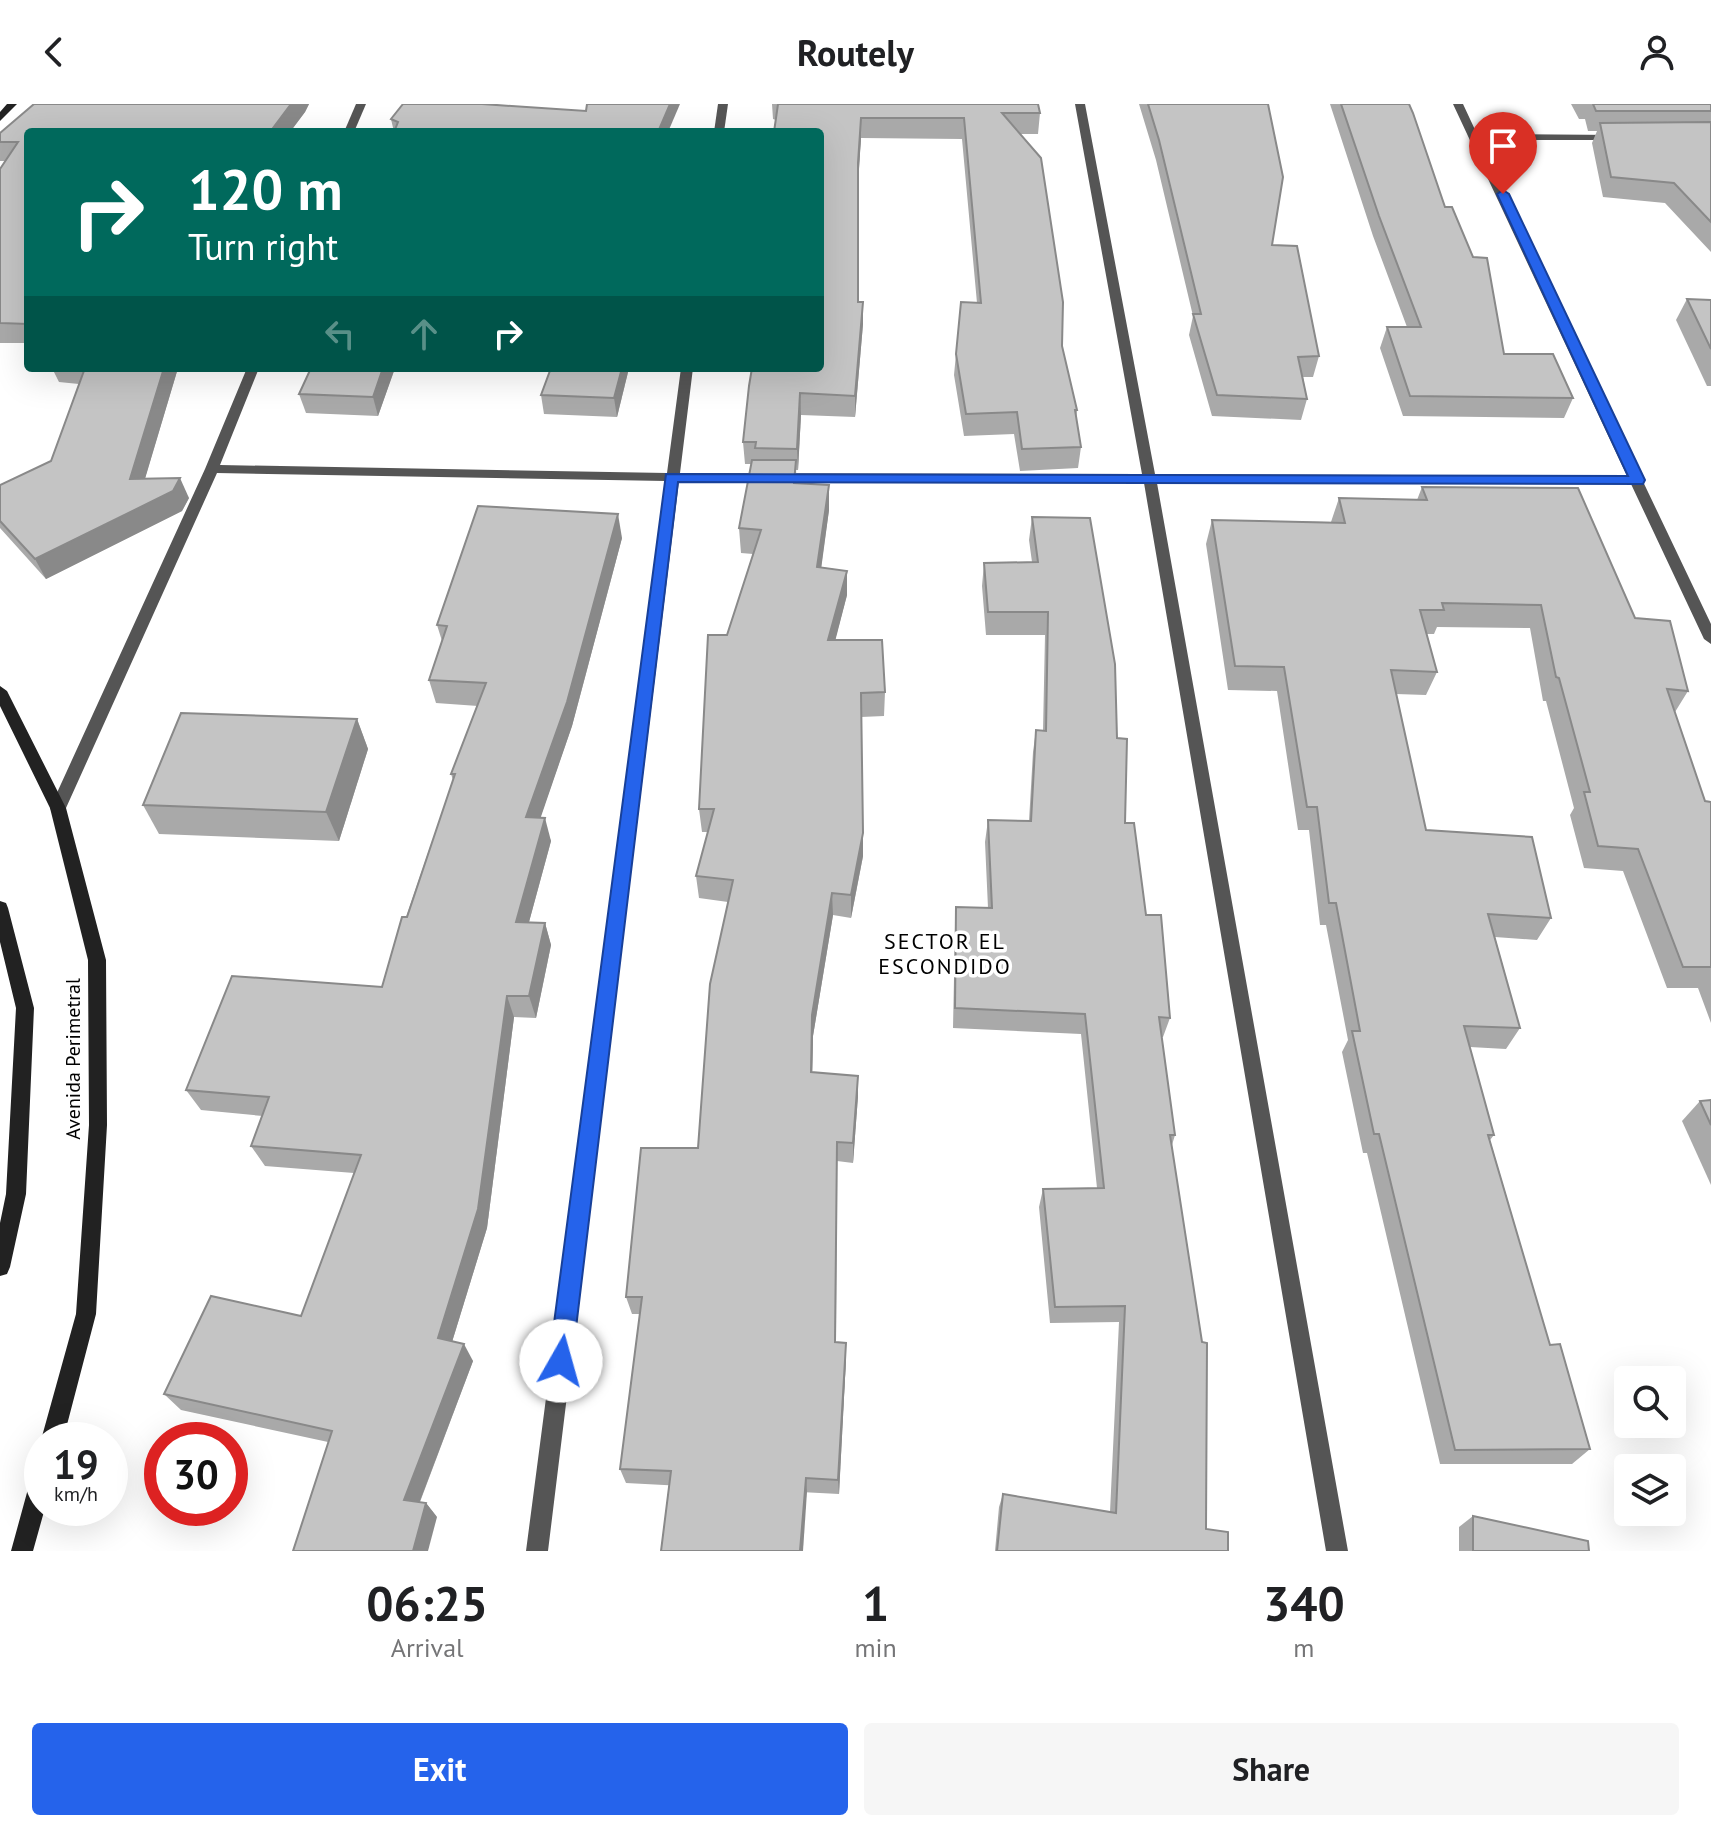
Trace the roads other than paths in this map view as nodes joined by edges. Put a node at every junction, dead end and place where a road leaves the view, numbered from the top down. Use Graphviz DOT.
graph roads {
  1 [pos="12,104"];
  2 [pos="361,104"];
  3 [pos="723,104"];
  4 [pos="1080,104"];
  5 [pos="1458,104"];
  6 [pos="0,118"];
  7 [pos="351,128"];
  8 [pos="720,128"];
  9 [pos="1476,137"];
  10 [pos="1633,137"];
  11 [pos="251,372"];
  12 [pos="686,372"];
  13 [pos="212,469"];
  14 [pos="672,477"];
  15 [pos="1150,480"];
  16 [pos="1637,480"];
  17 [pos="1711,639"];
  18 [pos="0,691"];
  19 [pos="58,808"];
  20 [pos="0,908"];
  21 [pos="0,1267"];
  22 [pos="57,1422"];
  23 [pos="29,1526"];
  24 [pos="22,1551"];
  25 [pos="537,1551"];
  26 [pos="1337,1551"];
  1 -- 6 [label="main road"];
  2 -- 7 [label="street"];
  3 -- 8 [label="street"];
  4 -- 15 [label="street"];
  5 -- 9 [label="street"];
  9 -- 10 [label="street"];
  9 -- 16 [label="street"];
  11 -- 13 [label="street"];
  12 -- 14 [label="street"];
  13 -- 14 [label="street"];
  13 -- 19 [label="street"];
  14 -- 15 [label="street"];
  14 -- 25 [label="street"];
  15 -- 16 [label="street"];
  15 -- 26 [label="street"];
  16 -- 17 [label="street"];
  18 -- 19 [label="main road, Avenida Perimetral"];
  19 -- 22 [label="main road, Avenida Perimetral"];
  20 -- 21 [label="main road"];
  23 -- 24 [label="main road"];
}
